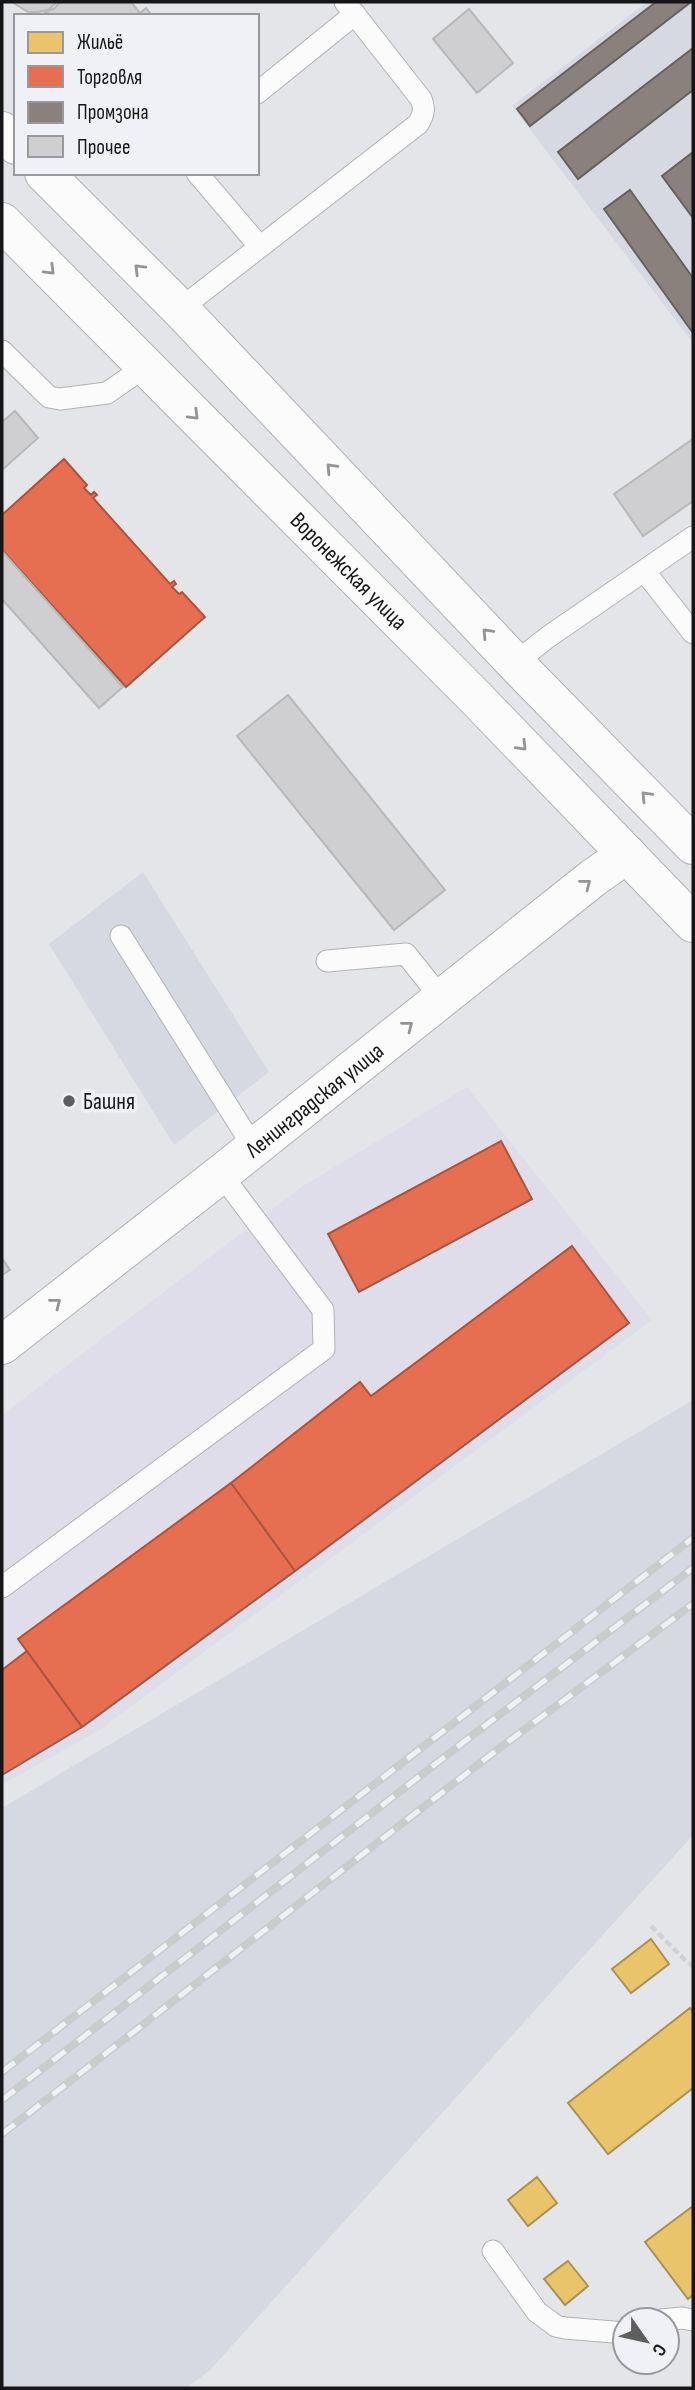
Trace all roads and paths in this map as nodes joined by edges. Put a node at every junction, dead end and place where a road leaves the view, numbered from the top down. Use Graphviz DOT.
graph roads {
  1 [pos="350,8"];
  2 [pos="259,91"];
  3 [pos="46,175"];
  4 [pos="199,175"];
  5 [pos="2,222"];
  6 [pos="260,247"];
  7 [pos="180,309"];
  8 [pos="2,351"];
  9 [pos="146,366"];
  10 [pos="693,537"];
  11 [pos="645,572"];
  12 [pos="693,634"];
  13 [pos="515,663"];
  14 [pos="693,845"];
  15 [pos="627,854"];
  16 [pos="693,923"];
  17 [pos="121,936"];
  18 [pos="327,961"];
  19 [pos="442,999"];
  20 [pos="254,1148"];
  21 [pos="221,1174"];
  22 [pos="3,1341"];
  23 [pos="2,1587"];
  24 [pos="651,1926"];
  25 [pos="693,1966"];
  26 [pos="493,2251"];
  27 [pos="611,2332"];
  1 -- 2 [label="lane"];
  1 -- 6 [label="lane"];
  7 -- 3 [label="main road, one-way"];
  4 -- 6 [label="lane"];
  5 -- 9 [label="main road, Воронежская улица, one-way"];
  6 -- 7 [label="lane"];
  13 -- 7 [label="main road, one-way"];
  8 -- 9 [label="lane"];
  9 -- 15 [label="main road, Воронежская улица, one-way"];
  10 -- 11 [label="lane"];
  11 -- 12 [label="lane"];
  11 -- 13 [label="lane"];
  14 -- 13 [label="main road, one-way"];
  15 -- 16 [label="main road, Воронежская улица"];
  19 -- 15 [label="main road, Ленинградская улица, one-way"];
  17 -- 20 [label="lane"];
  18 -- 19 [label="lane"];
  20 -- 19 [label="main road, Ленинградская улица, one-way"];
  20 -- 21 [label="main road, Ленинградская улица"];
  22 -- 21 [label="main road, Ленинградская улица, one-way"];
  21 -- 23 [label="lane"];
  24 -- 25 [label="path"];
  26 -- 27 [label="lane"];
}
